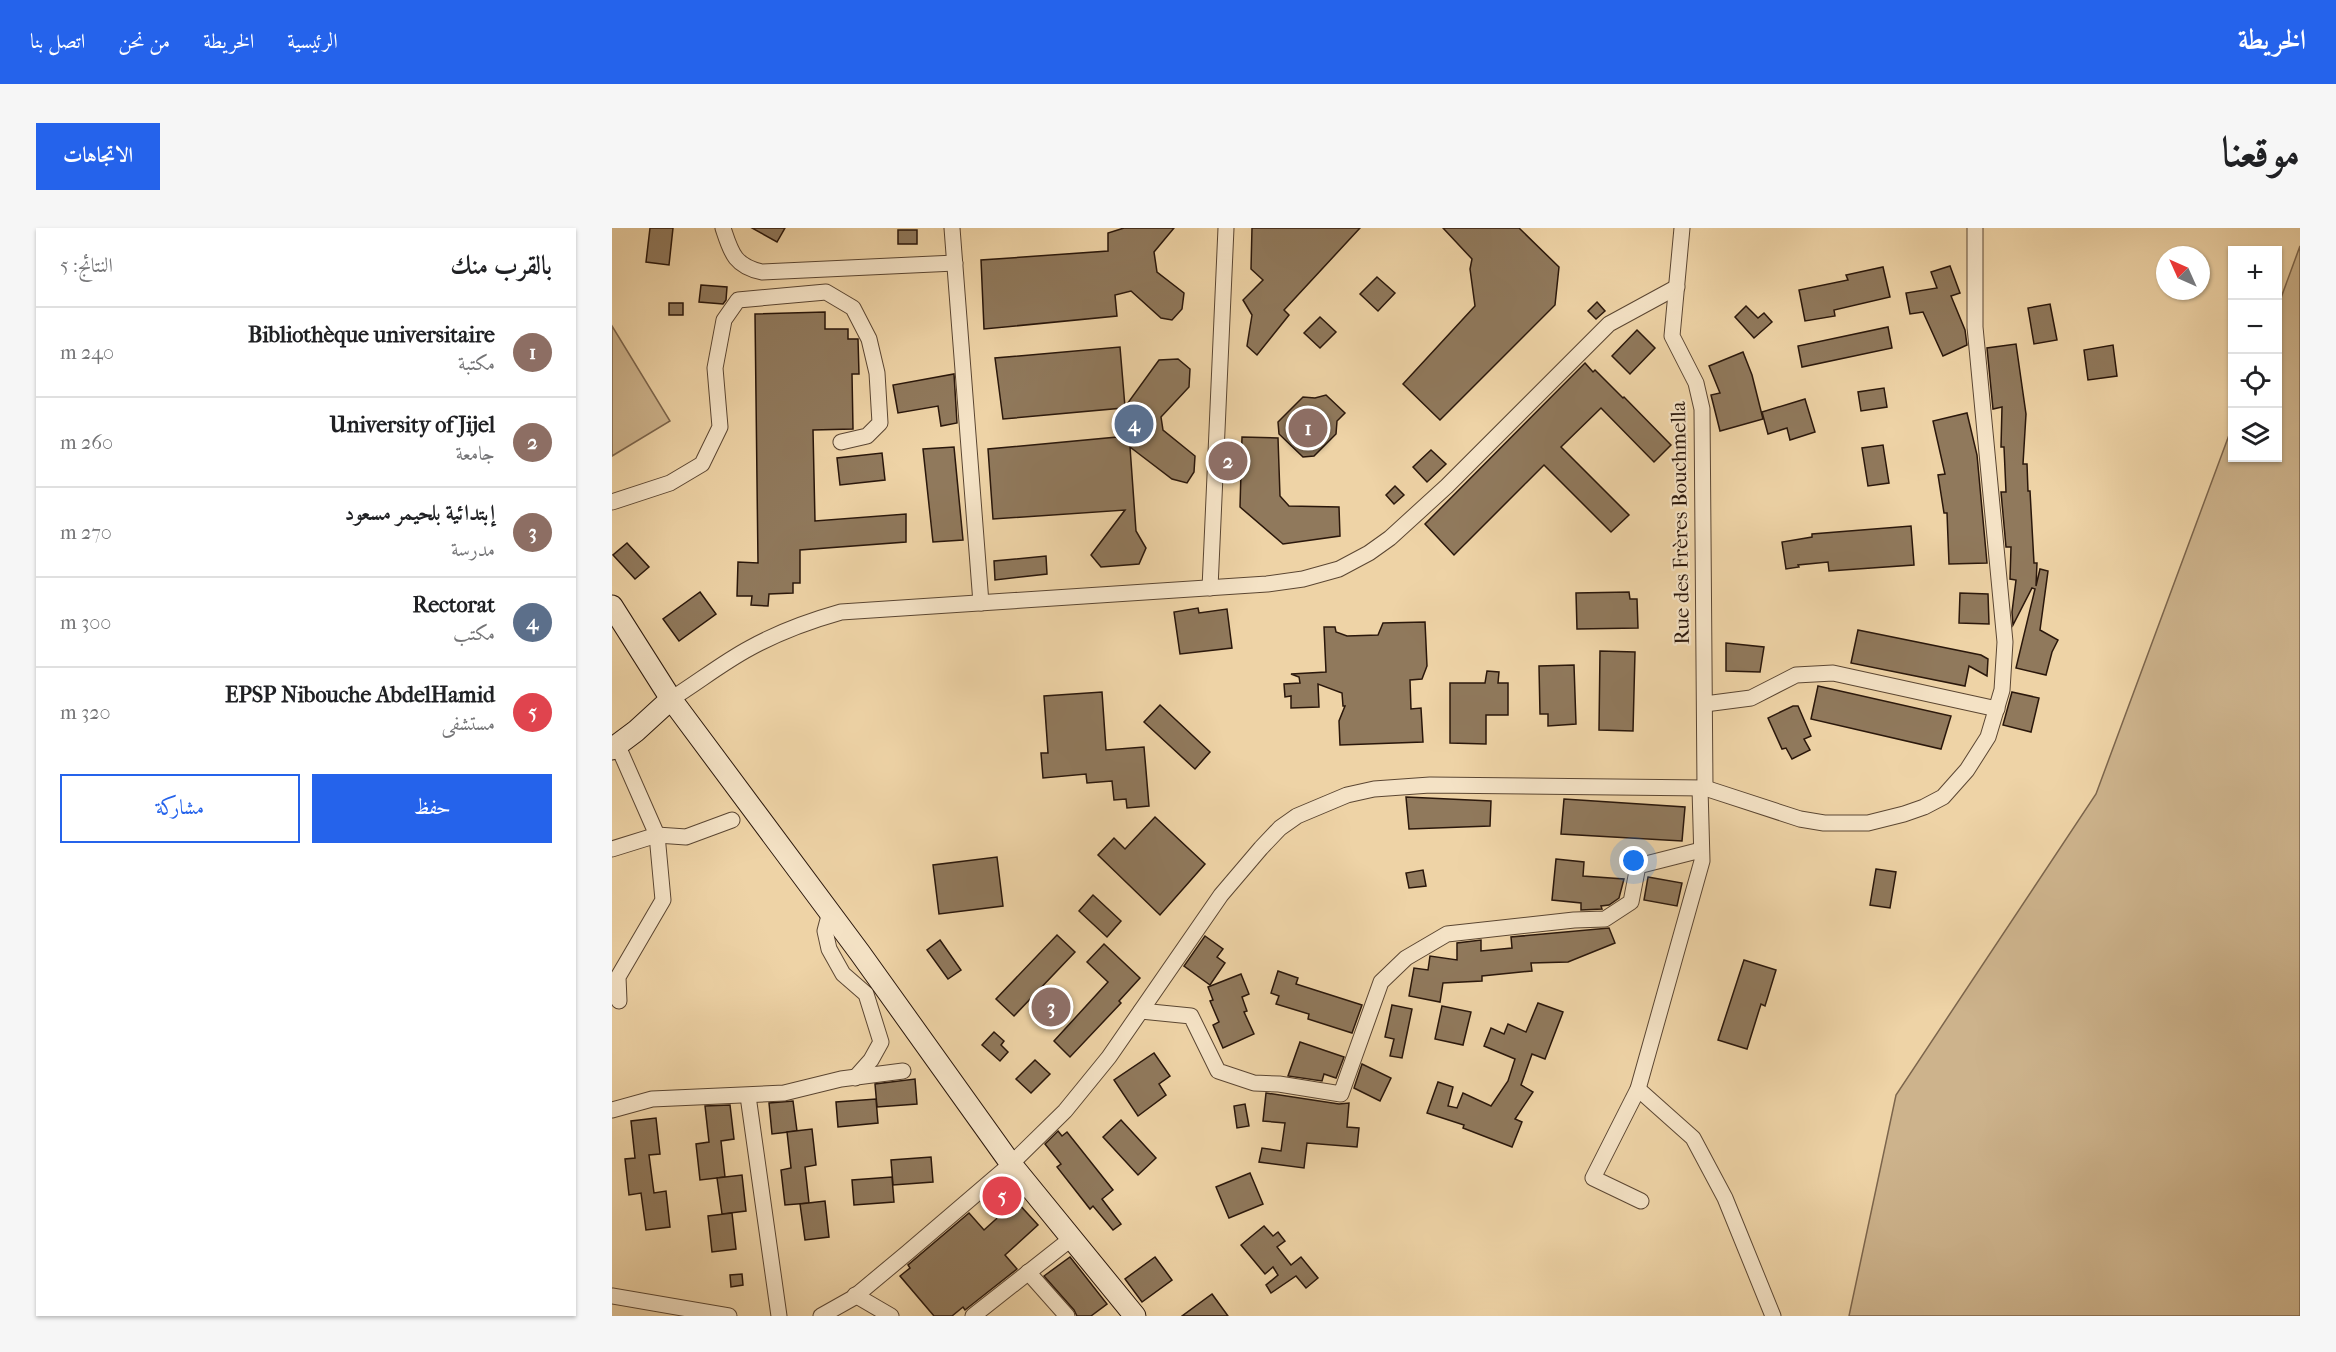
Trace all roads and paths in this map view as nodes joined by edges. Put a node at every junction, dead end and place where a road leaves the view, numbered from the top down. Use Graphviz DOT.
graph roads {
  1 [pos="723,228"];
  2 [pos="952,228"];
  3 [pos="1227,228"];
  4 [pos="1682,228"];
  5 [pos="1976,228"];
  6 [pos="955,263"];
  7 [pos="1677,287"];
  8 [pos="841,442"];
  9 [pos="612,502"];
  10 [pos="1210,588"];
  11 [pos="981,603"];
  12 [pos="616,618"];
  13 [pos="670,699"];
  14 [pos="1705,704"];
  15 [pos="1997,709"];
  16 [pos="614,747"];
  17 [pos="1702,788"];
  18 [pos="732,820"];
  19 [pos="657,835"];
  20 [pos="612,849"];
  21 [pos="1701,850"];
  22 [pos="830,912"];
  23 [pos="619,1000"];
  24 [pos="1141,1011"];
  25 [pos="903,1071"];
  26 [pos="855,1078"];
  27 [pos="1638,1089"];
  28 [pos="748,1096"];
  29 [pos="612,1110"];
  30 [pos="1011,1164"];
  31 [pos="1641,1201"];
  32 [pos="1072,1238"];
  33 [pos="1028,1272"];
  34 [pos="612,1296"];
  35 [pos="855,1296"];
  36 [pos="664,1310"];
  37 [pos="825,1315"];
  38 [pos="729,1316"];
  39 [pos="779,1316"];
  40 [pos="891,1316"];
  41 [pos="973,1316"];
  42 [pos="1067,1316"];
  43 [pos="1135,1316"];
  44 [pos="1773,1316"];
  1 -- 6 [label="street"];
  2 -- 6 [label="street"];
  3 -- 10 [label="street"];
  4 -- 7 [label="street, Rue des Frères Bouchmella"];
  5 -- 15 [label="street"];
  6 -- 11 [label="street"];
  7 -- 10 [label="street"];
  7 -- 14 [label="street, Rue des Frères Bouchmella"];
  8 -- 9 [label="street"];
  10 -- 11 [label="street"];
  11 -- 13 [label="street"];
  12 -- 13 [label="main road"];
  13 -- 16 [label="main road"];
  13 -- 22 [label="main road"];
  14 -- 15 [label="street"];
  14 -- 17 [label="street, Rue des Frères Bouchmella"];
  15 -- 17 [label="street"];
  16 -- 19 [label="street"];
  17 -- 21 [label="street, Rue des Frères Bouchmella"];
  17 -- 24 [label="street"];
  18 -- 19 [label="street"];
  19 -- 20 [label="street"];
  19 -- 23 [label="street"];
  21 -- 24 [label="street"];
  21 -- 27 [label="street, Rue des Frères Bouchmella"];
  22 -- 26 [label="street"];
  22 -- 30 [label="main road"];
  24 -- 30 [label="street"];
  25 -- 26 [label="street"];
  26 -- 28 [label="street"];
  27 -- 31 [label="street, Rue des Frères Bouchmella"];
  27 -- 44 [label="street"];
  28 -- 29 [label="street"];
  28 -- 39 [label="street"];
  30 -- 32 [label="main road"];
  30 -- 35 [label="street"];
  32 -- 33 [label="street"];
  32 -- 43 [label="main road"];
  33 -- 41 [label="street"];
  33 -- 42 [label="street"];
  34 -- 36 [label="street"];
  35 -- 37 [label="street"];
  35 -- 40 [label="street"];
  36 -- 38 [label="street"];
}
